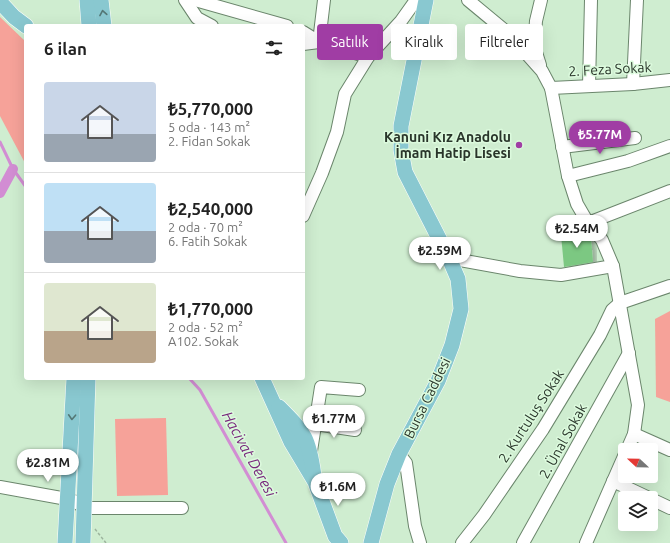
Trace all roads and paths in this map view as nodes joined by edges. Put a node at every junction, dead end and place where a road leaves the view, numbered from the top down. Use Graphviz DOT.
graph roads {
  1 [pos="87,0"];
  2 [pos="100,0"];
  3 [pos="185,0"];
  4 [pos="195,0"];
  5 [pos="324,0"];
  6 [pos="416,0"];
  7 [pos="426,0"];
  8 [pos="468,0"];
  9 [pos="540,0"];
  10 [pos="591,0"];
  11 [pos="637,0"];
  12 [pos="0,2"];
  13 [pos="482,5"];
  14 [pos="24,24"];
  15 [pos="89,24"];
  16 [pos="104,24"];
  17 [pos="208,24"];
  18 [pos="280,24"];
  19 [pos="321,24"];
  20 [pos="305,33"];
  21 [pos="317,41"];
  22 [pos="383,41"];
  23 [pos="317,42"];
  24 [pos="305,44"];
  25 [pos="366,60"];
  26 [pos="542,71"];
  27 [pos="670,80"];
  28 [pos="633,84"];
  29 [pos="589,86"];
  30 [pos="551,88"];
  31 [pos="634,138"];
  32 [pos="670,146"];
  33 [pos="562,147"];
  34 [pos="568,176"];
  35 [pos="670,191"];
  36 [pos="305,208"];
  37 [pos="588,223"];
  38 [pos="449,258"];
  39 [pos="613,266"];
  40 [pos="670,286"];
  41 [pos="620,302"];
  42 [pos="629,353"];
  43 [pos="263,380"];
  44 [pos="81,383"];
  45 [pos="359,390"];
  46 [pos="272,400"];
  47 [pos="315,424"];
  48 [pos="356,430"];
  49 [pos="634,434"];
  50 [pos="630,443"];
  51 [pos="670,450"];
  52 [pos="310,451"];
  53 [pos="399,454"];
  54 [pos="618,470"];
  55 [pos="613,481"];
  56 [pos="315,482"];
  57 [pos="0,487"];
  58 [pos="635,491"];
  59 [pos="67,499"];
  60 [pos="658,502"];
  61 [pos="84,508"];
  62 [pos="182,508"];
  63 [pos="670,508"];
  64 [pos="65,543"];
  65 [pos="83,543"];
  66 [pos="340,543"];
  67 [pos="371,543"];
  68 [pos="420,543"];
  69 [pos="462,543"];
  70 [pos="523,543"];
  71 [pos="586,543"];
  1 -- 15 [label="main road"];
  16 -- 2 [label="main road, one-way"];
  3 -- 17 [label="street"];
  4 -- 18 [label="street"];
  5 -- 19 [label="street"];
  6 -- 22 [label="street"];
  7 -- 38 [label="main road, Bursa Caddesi"];
  8 -- 13 [label="street"];
  9 -- 26 [label="street"];
  10 -- 29 [label="street"];
  11 -- 28 [label="street"];
  12 -- 14 [label="main road"];
  13 -- 26 [label="street"];
  20 -- 21 [label="street"];
  23 -- 24 [label="street"];
  25 -- 36 [label="street"];
  26 -- 30 [label="street"];
  27 -- 28 [label="street, 2. Feza Sokak"];
  28 -- 29 [label="street, 2. Feza Sokak"];
  29 -- 30 [label="street, 2. Feza Sokak"];
  30 -- 33 [label="street"];
  31 -- 33 [label="street"];
  32 -- 34 [label="street"];
  33 -- 34 [label="street"];
  34 -- 37 [label="street"];
  35 -- 37 [label="street"];
  37 -- 39 [label="street"];
  38 -- 39 [label="street"];
  38 -- 53 [label="main road, Bursa Caddesi"];
  39 -- 41 [label="street"];
  40 -- 41 [label="street"];
  41 -- 42 [label="street"];
  41 -- 69 [label="street, 2. Kurtuluş Sokak"];
  42 -- 49 [label="street"];
  42 -- 70 [label="street, 2. Ünal Sokak"];
  43 -- 46 [label="main road"];
  44 -- 59 [label="main road, one-way"];
  44 -- 61 [label="main road"];
  45 -- 47 [label="street"];
  46 -- 52 [label="main road"];
  46 -- 56 [label="main road"];
  47 -- 48 [label="street"];
  47 -- 52 [label="street"];
  49 -- 50 [label="street"];
  49 -- 51 [label="street"];
  52 -- 56 [label="main road"];
  53 -- 67 [label="main road, Bursa Caddesi"];
  53 -- 68 [label="street"];
  54 -- 55 [label="street"];
  55 -- 58 [label="street"];
  55 -- 71 [label="street"];
  56 -- 66 [label="main road"];
  57 -- 59 [label="street"];
  59 -- 61 [label="street"];
  59 -- 64 [label="main road"];
  60 -- 63 [label="street"];
  61 -- 62 [label="street"];
  61 -- 65 [label="main road"];
}
